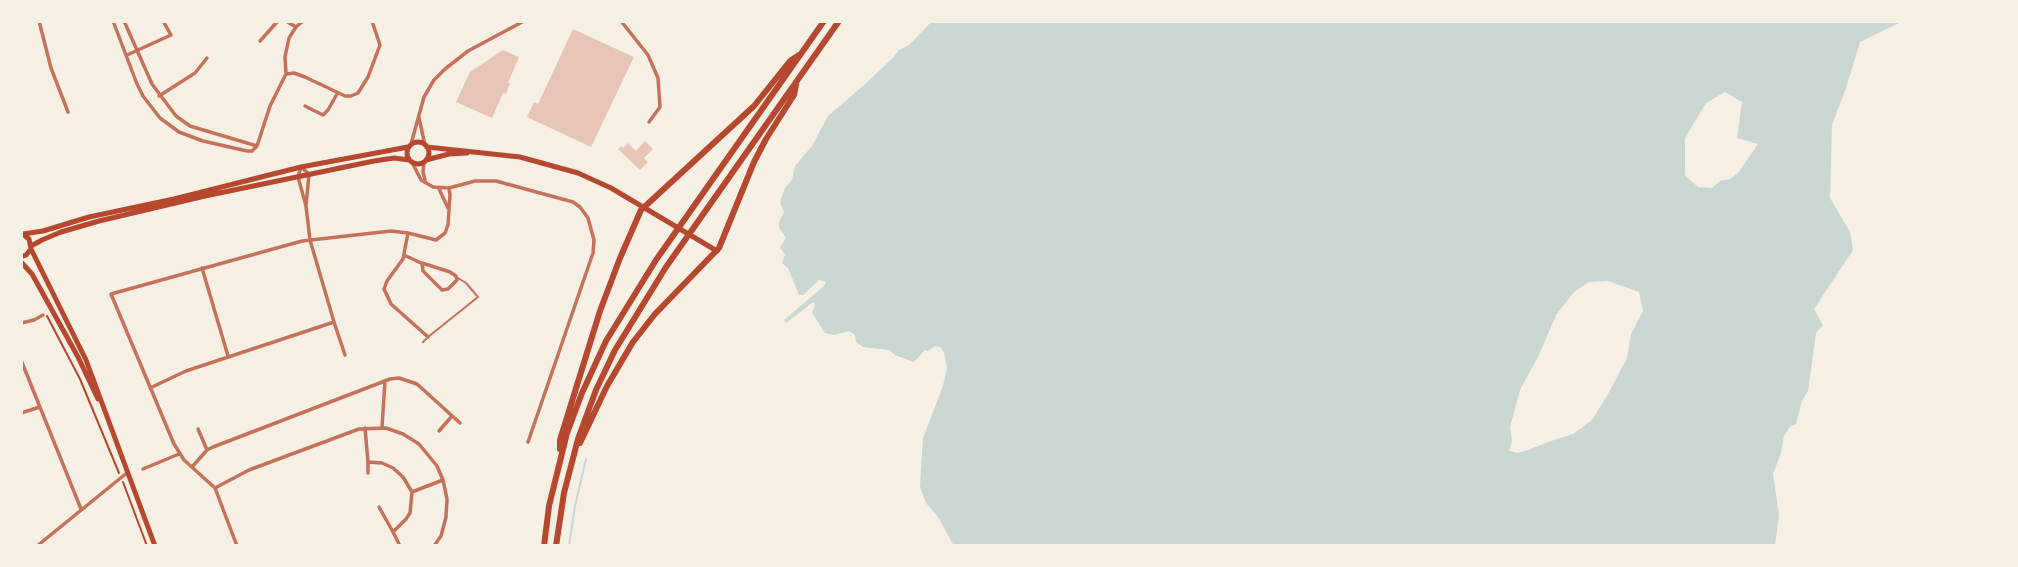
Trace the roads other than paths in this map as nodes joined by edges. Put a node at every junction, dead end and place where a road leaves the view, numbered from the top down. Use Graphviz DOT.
graph roads {
  1 [pos="39,21"];
  2 [pos="113,21"];
  3 [pos="124,21"];
  4 [pos="163,21"];
  5 [pos="278,21"];
  6 [pos="286,21"];
  7 [pos="303,21"];
  8 [pos="372,21"];
  9 [pos="524,21"];
  10 [pos="621,21"];
  11 [pos="824,21"];
  12 [pos="839,21"];
  13 [pos="296,27"];
  14 [pos="260,41"];
  15 [pos="136,52"];
  16 [pos="801,54"];
  17 [pos="127,55"];
  18 [pos="207,58"];
  19 [pos="286,74"];
  20 [pos="797,80"];
  21 [pos="337,94"];
  22 [pos="159,96"];
  23 [pos="305,106"];
  24 [pos="68,112"];
  25 [pos="419,118"];
  26 [pos="649,122"];
  27 [pos="257,146"];
  28 [pos="409,146"];
  29 [pos="426,146"];
  30 [pos="474,152"];
  31 [pos="410,161"];
  32 [pos="425,161"];
  33 [pos="301,167"];
  34 [pos="309,174"];
  35 [pos="298,177"];
  36 [pos="426,182"];
  37 [pos="449,188"];
  38 [pos="439,189"];
  39 [pos="306,206"];
  40 [pos="644,207"];
  41 [pos="448,208"];
  42 [pos="408,233"];
  43 [pos="22,234"];
  44 [pos="310,240"];
  45 [pos="31,248"];
  46 [pos="717,251"];
  47 [pos="404,256"];
  48 [pos="21,257"];
  49 [pos="21,262"];
  50 [pos="422,263"];
  51 [pos="202,268"];
  52 [pos="457,278"];
  53 [pos="44,315"];
  54 [pos="334,322"];
  55 [pos="21,323"];
  56 [pos="428,337"];
  57 [pos="424,342"];
  58 [pos="345,355"];
  59 [pos="228,356"];
  60 [pos="21,360"];
  61 [pos="385,381"];
  62 [pos="150,388"];
  63 [pos="40,407"];
  64 [pos="21,413"];
  65 [pos="452,416"];
  66 [pos="107,418"];
  67 [pos="460,423"];
  68 [pos="382,427"];
  69 [pos="365,428"];
  70 [pos="198,429"];
  71 [pos="439,431"];
  72 [pos="528,442"];
  73 [pos="207,450"];
  74 [pos="179,454"];
  75 [pos="561,455"];
  76 [pos="572,457"];
  77 [pos="368,462"];
  78 [pos="192,467"];
  79 [pos="143,469"];
  80 [pos="128,472"];
  81 [pos="368,473"];
  82 [pos="443,480"];
  83 [pos="215,488"];
  84 [pos="412,492"];
  85 [pos="379,507"];
  86 [pos="81,509"];
  87 [pos="393,532"];
  88 [pos="37,546"];
  89 [pos="155,546"];
  90 [pos="237,546"];
  91 [pos="400,546"];
  92 [pos="435,546"];
  93 [pos="544,546"];
  94 [pos="556,546"];
  1 -- 24 [label="street"];
  2 -- 17 [label="street"];
  3 -- 15 [label="street"];
  4 -- 15 [label="street"];
  5 -- 14 [label="street"];
  6 -- 13 [label="street"];
  7 -- 13 [label="street"];
  8 -- 21 [label="street"];
  9 -- 25 [label="street"];
  10 -- 26 [label="street"];
  11 -- 16 [label="highway"];
  12 -- 20 [label="highway"];
  13 -- 19 [label="street"];
  15 -- 17 [label="street"];
  15 -- 22 [label="street"];
  16 -- 40 [label="highway"];
  16 -- 75 [label="highway"];
  17 -- 27 [label="street"];
  18 -- 22 [label="street"];
  19 -- 21 [label="street"];
  19 -- 27 [label="street"];
  20 -- 46 [label="highway"];
  20 -- 76 [label="highway"];
  21 -- 23 [label="street"];
  22 -- 27 [label="street"];
  25 -- 28 [label="street"];
  25 -- 29 [label="street"];
  28 -- 29 [label="main road"];
  28 -- 31 [label="main road"];
  28 -- 33 [label="main road"];
  29 -- 30 [label="main road"];
  29 -- 32 [label="main road"];
  30 -- 32 [label="main road"];
  30 -- 40 [label="main road"];
  31 -- 32 [label="main road"];
  31 -- 34 [label="main road"];
  31 -- 36 [label="street"];
  32 -- 36 [label="street"];
  33 -- 34 [label="street"];
  33 -- 35 [label="street"];
  33 -- 43 [label="main road"];
  34 -- 35 [label="main road"];
  34 -- 39 [label="street"];
  35 -- 39 [label="street"];
  35 -- 45 [label="main road"];
  36 -- 38 [label="street"];
  37 -- 38 [label="street"];
  37 -- 41 [label="street"];
  37 -- 72 [label="street"];
  38 -- 41 [label="street"];
  39 -- 44 [label="street"];
  40 -- 46 [label="main road"];
  40 -- 75 [label="highway"];
  41 -- 42 [label="street"];
  42 -- 44 [label="street"];
  42 -- 47 [label="street"];
  43 -- 45 [label="main road"];
  44 -- 51 [label="street"];
  44 -- 54 [label="street"];
  45 -- 48 [label="main road"];
  45 -- 66 [label="main road"];
  46 -- 76 [label="highway"];
  47 -- 50 [label="street"];
  47 -- 56 [label="street"];
  49 -- 66 [label="main road"];
  50 -- 52 [label="street"];
  50 -- 52 [label="street"];
  51 -- 59 [label="street"];
  51 -- 62 [label="street"];
  52 -- 56 [label="lane"];
  53 -- 55 [label="street"];
  54 -- 58 [label="street"];
  54 -- 59 [label="street"];
  56 -- 57 [label="lane"];
  59 -- 62 [label="street"];
  60 -- 63 [label="street"];
  61 -- 65 [label="street"];
  61 -- 68 [label="street"];
  61 -- 73 [label="street"];
  62 -- 74 [label="street"];
  63 -- 64 [label="street"];
  63 -- 86 [label="street"];
  65 -- 67 [label="street"];
  65 -- 71 [label="street"];
  66 -- 80 [label="main road"];
  68 -- 69 [label="street"];
  68 -- 82 [label="street"];
  69 -- 77 [label="street"];
  69 -- 83 [label="street"];
  70 -- 73 [label="street"];
  73 -- 78 [label="street"];
  74 -- 78 [label="street"];
  74 -- 79 [label="street"];
  75 -- 93 [label="highway"];
  76 -- 94 [label="highway"];
  77 -- 81 [label="street"];
  77 -- 84 [label="street"];
  78 -- 83 [label="street"];
  80 -- 86 [label="street"];
  80 -- 89 [label="main road"];
  82 -- 84 [label="street"];
  82 -- 92 [label="street"];
  83 -- 90 [label="street"];
  84 -- 87 [label="street"];
  85 -- 87 [label="street"];
  86 -- 88 [label="street"];
  87 -- 91 [label="street"];
}
